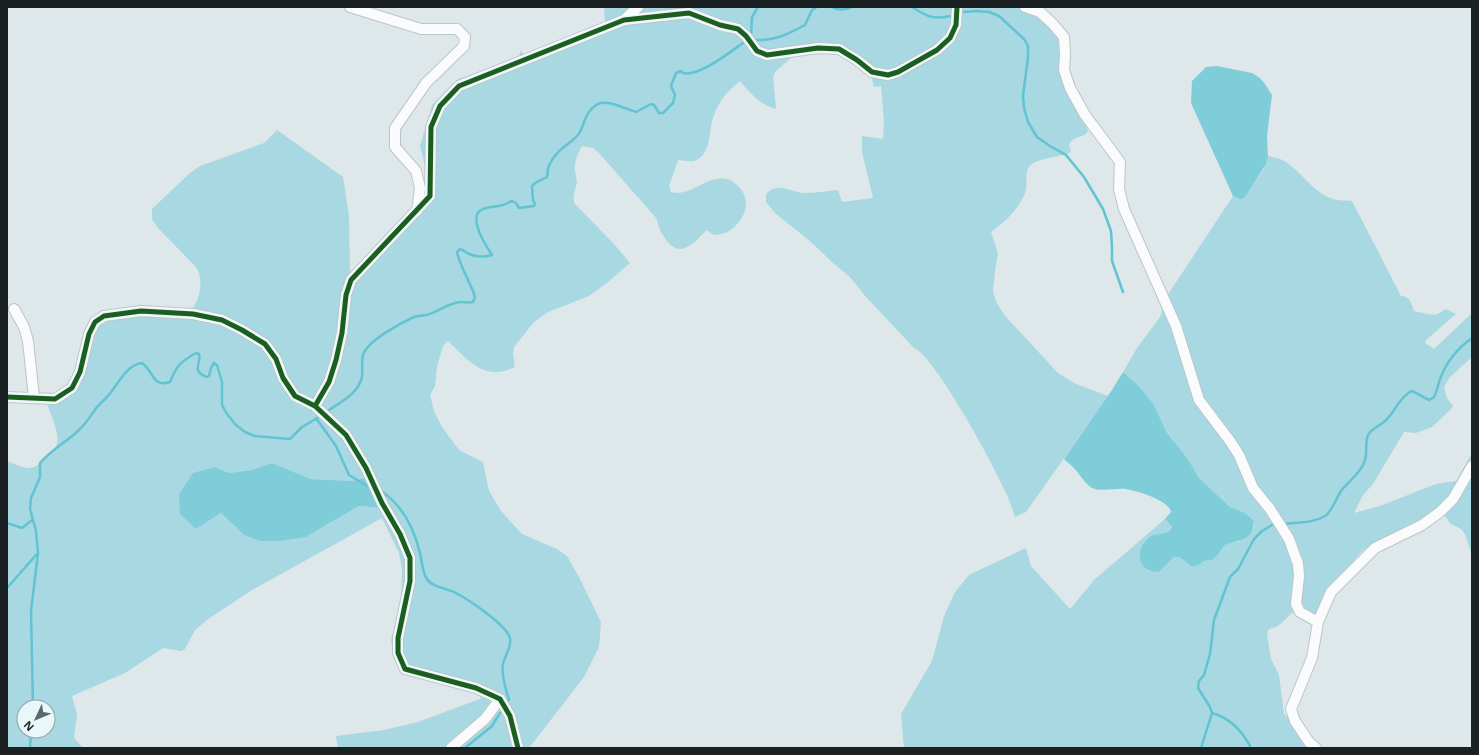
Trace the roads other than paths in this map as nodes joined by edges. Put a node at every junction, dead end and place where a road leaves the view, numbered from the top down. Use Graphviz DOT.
graph roads {
  1 [pos="350,7"];
  2 [pos="638,7"];
  3 [pos="957,7"];
  4 [pos="1025,7"];
  5 [pos="624,20"];
  6 [pos="417,211"];
  7 [pos="14,309"];
  8 [pos="7,397"];
  9 [pos="34,397"];
  10 [pos="315,406"];
  11 [pos="1472,466"];
  12 [pos="1318,622"];
  13 [pos="500,699"];
  14 [pos="451,748"];
  15 [pos="518,748"];
  16 [pos="1316,748"];
  1 -- 6 [label="street"];
  2 -- 5 [label="street"];
  3 -- 5 [label="street"];
  4 -- 12 [label="street"];
  5 -- 6 [label="street"];
  6 -- 10 [label="street"];
  7 -- 9 [label="street"];
  8 -- 9 [label="street"];
  9 -- 10 [label="street"];
  10 -- 13 [label="street"];
  11 -- 12 [label="street"];
  12 -- 16 [label="street"];
  13 -- 14 [label="street"];
  13 -- 15 [label="street"];
}
